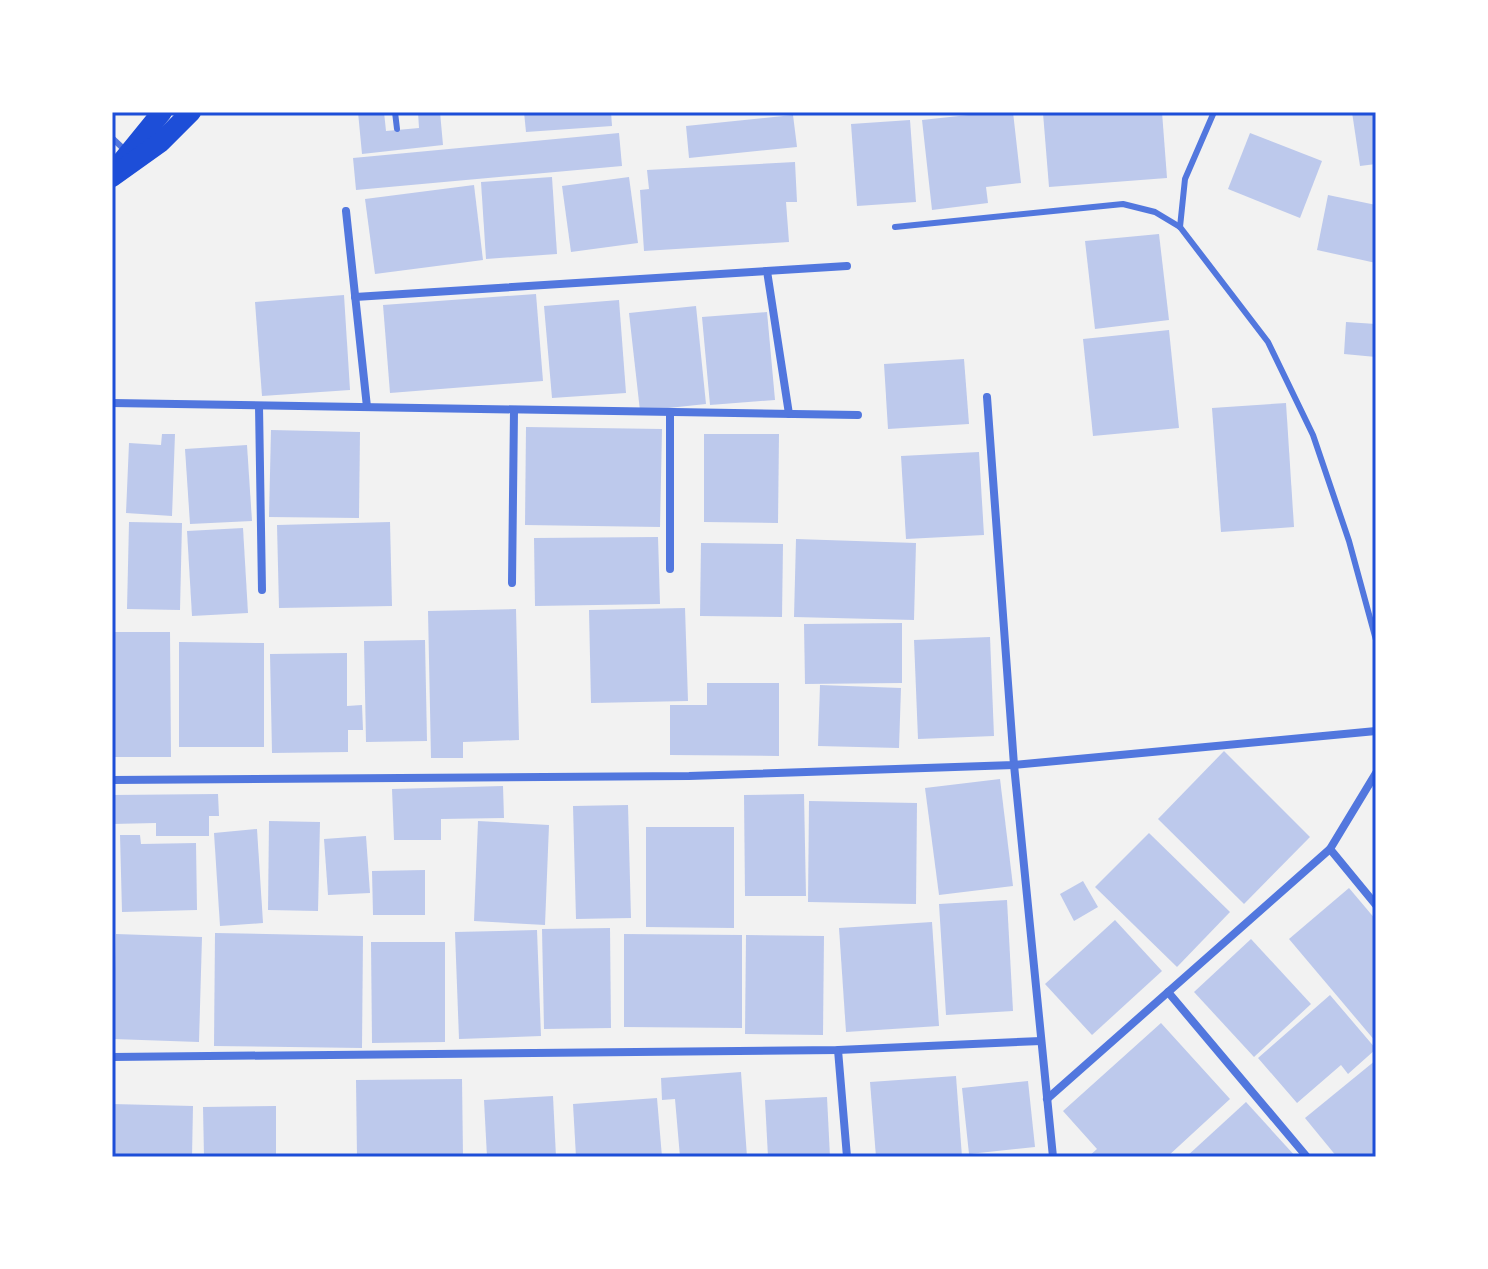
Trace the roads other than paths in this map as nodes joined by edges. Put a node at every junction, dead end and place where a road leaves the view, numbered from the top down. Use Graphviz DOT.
graph roads {
  1 [pos="191,112"];
  2 [pos="395,112"];
  3 [pos="1214,112"];
  4 [pos="158,114"];
  5 [pos="397,129"];
  6 [pos="120,145"];
  7 [pos="112,175"];
  8 [pos="346,211"];
  9 [pos="895,227"];
  10 [pos="1180,227"];
  11 [pos="847,266"];
  12 [pos="767,271"];
  13 [pos="355,297"];
  14 [pos="987,397"];
  15 [pos="112,403"];
  16 [pos="259,406"];
  17 [pos="367,407"];
  18 [pos="514,410"];
  19 [pos="670,412"];
  20 [pos="789,414"];
  21 [pos="858,415"];
  22 [pos="670,569"];
  23 [pos="512,583"];
  24 [pos="262,590"];
  25 [pos="1376,640"];
  26 [pos="1376,731"];
  27 [pos="1014,765"];
  28 [pos="1376,773"];
  29 [pos="112,780"];
  30 [pos="1330,849"];
  31 [pos="1376,905"];
  32 [pos="1168,992"];
  33 [pos="1041,1041"];
  34 [pos="838,1050"];
  35 [pos="112,1057"];
  36 [pos="1047,1099"];
  37 [pos="847,1157"];
  38 [pos="1053,1157"];
  39 [pos="1307,1157"];
  1 -- 7 [label="main road"];
  2 -- 5 [label="lane"];
  3 -- 10 [label="lane"];
  4 -- 6 [label="main road"];
  6 -- 7 [label="main road"];
  8 -- 13 [label="street"];
  9 -- 10 [label="lane"];
  10 -- 25 [label="lane"];
  11 -- 12 [label="street"];
  12 -- 13 [label="street"];
  12 -- 20 [label="street"];
  13 -- 17 [label="street"];
  14 -- 27 [label="street"];
  15 -- 16 [label="street"];
  16 -- 17 [label="street"];
  16 -- 24 [label="street"];
  17 -- 18 [label="street"];
  18 -- 19 [label="street"];
  18 -- 23 [label="street"];
  19 -- 20 [label="street"];
  19 -- 22 [label="street"];
  20 -- 21 [label="street"];
  26 -- 27 [label="street"];
  27 -- 29 [label="street"];
  27 -- 33 [label="street"];
  28 -- 30 [label="street"];
  30 -- 31 [label="street"];
  30 -- 32 [label="street"];
  32 -- 36 [label="street"];
  32 -- 39 [label="street"];
  33 -- 34 [label="street"];
  33 -- 36 [label="street"];
  34 -- 35 [label="street"];
  34 -- 37 [label="street"];
  36 -- 38 [label="street"];
}
